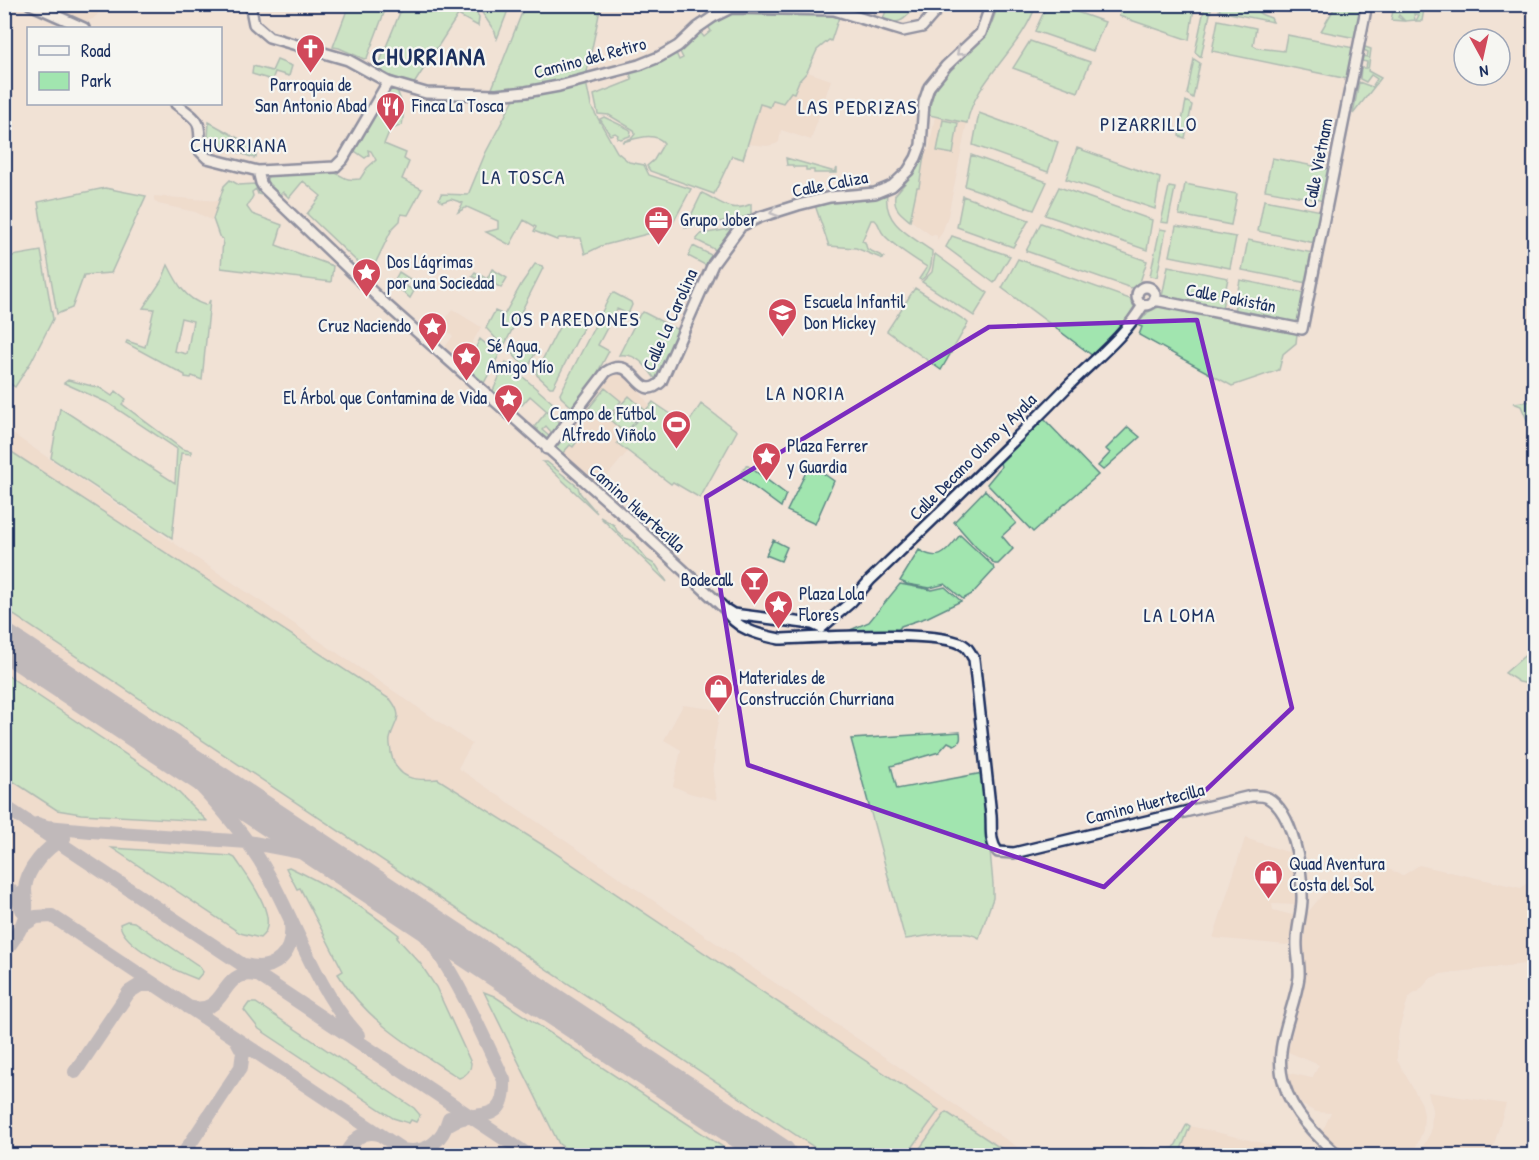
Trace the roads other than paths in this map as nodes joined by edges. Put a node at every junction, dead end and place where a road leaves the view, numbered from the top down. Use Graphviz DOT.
graph roads {
  1 [pos="30,4"];
  2 [pos="250,4"];
  3 [pos="938,4"];
  4 [pos="991,4"];
  5 [pos="1367,4"];
  6 [pos="1529,4"];
  7 [pos="1534,6"];
  8 [pos="82,27"];
  9 [pos="388,82"];
  10 [pos="177,105"];
  11 [pos="258,174"];
  12 [pos="741,226"];
  13 [pos="1154,300"];
  14 [pos="1143,305"];
  15 [pos="1302,329"];
  16 [pos="547,448"];
  17 [pos="725,609"];
  18 [pos="821,632"];
  19 [pos="1339,1155"];
  1 -- 8 [label="street"];
  2 -- 9 [label="street, Camino del Retiro"];
  3 -- 9 [label="street, Camino del Retiro"];
  4 -- 12 [label="street, Calle Caliza, one-way"];
  5 -- 15 [label="street, Calle Vietnam"];
  6 -- 7 [label="street"];
  9 -- 11 [label="street"];
  10 -- 11 [label="street"];
  11 -- 16 [label="street, Camino Huertecilla"];
  12 -- 16 [label="street, Calle La Carolina"];
  13 -- 14 [label="street"];
  13 -- 14 [label="street"];
  13 -- 15 [label="street, Calle Pakistán"];
  14 -- 18 [label="street, Calle Decano Olmo y Ayala"];
  16 -- 17 [label="street, Camino Huertecilla"];
  17 -- 18 [label="street"];
  17 -- 18 [label="street"];
  18 -- 19 [label="street, Camino Huertecilla"];
}
